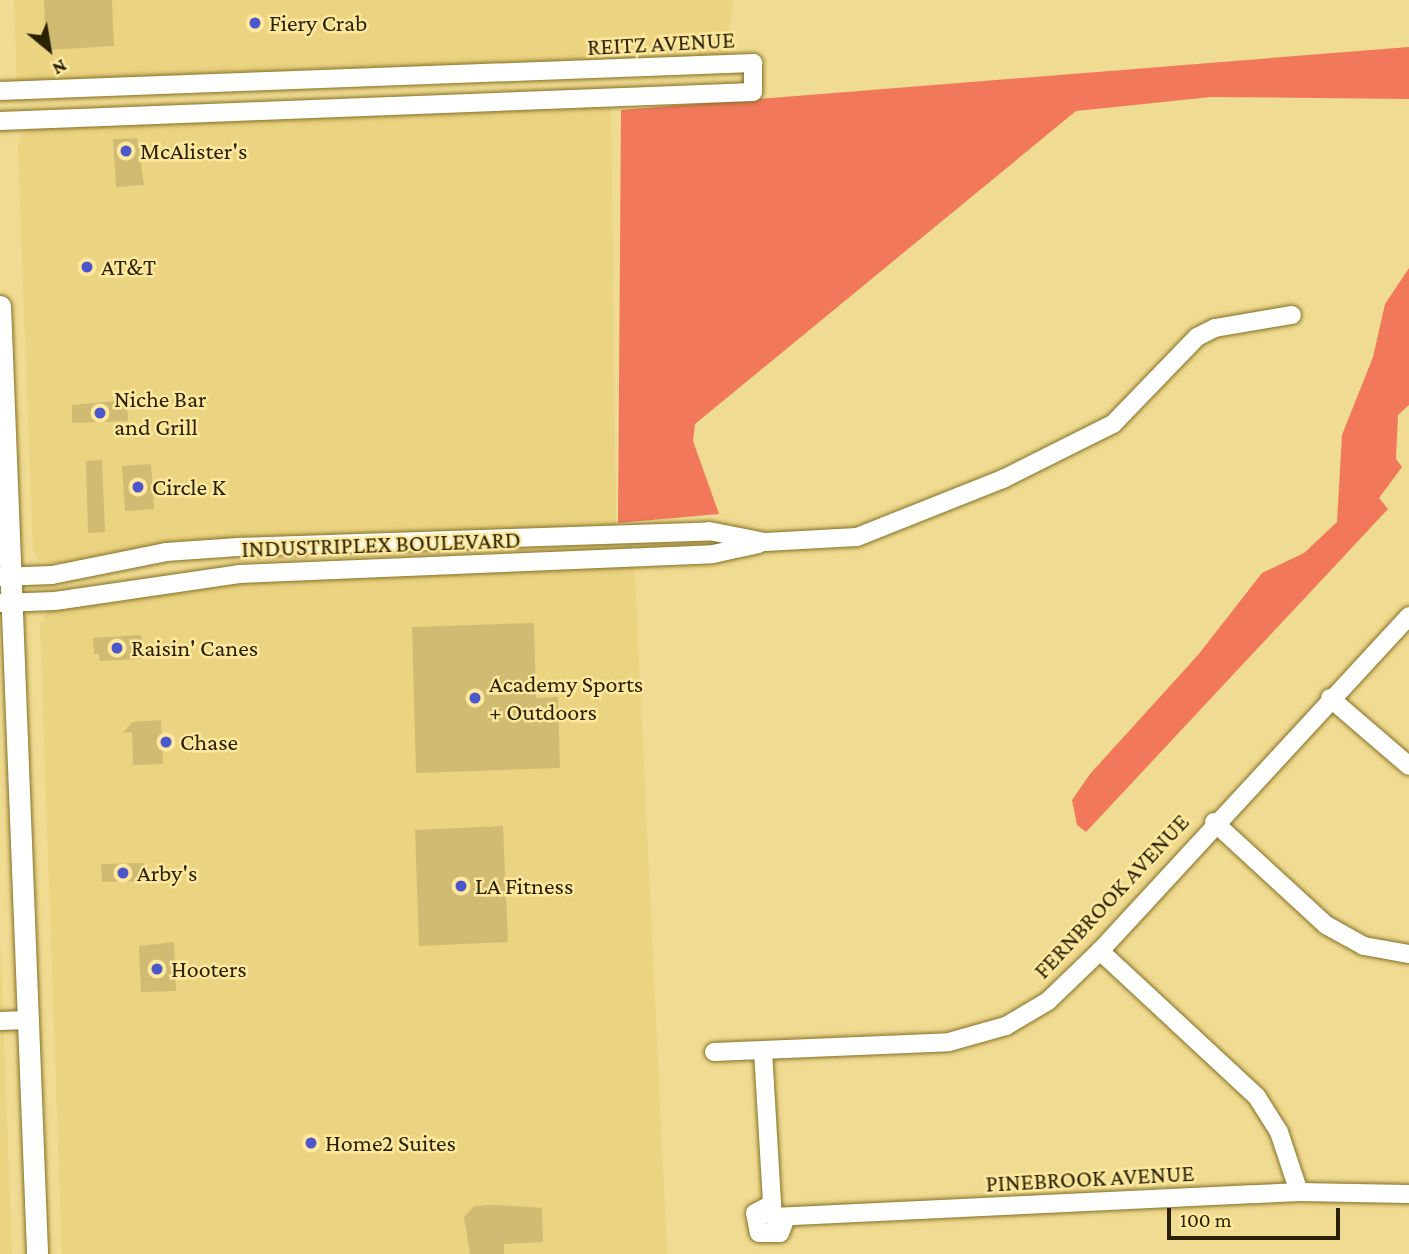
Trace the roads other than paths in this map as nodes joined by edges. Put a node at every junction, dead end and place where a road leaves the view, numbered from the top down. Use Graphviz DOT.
graph roads {
  1 [pos="0,91"];
  2 [pos="0,121"];
  3 [pos="0,306"];
  4 [pos="1292,315"];
  5 [pos="2,365"];
  6 [pos="765,542"];
  7 [pos="4,577"];
  8 [pos="5,603"];
  9 [pos="1409,616"];
  10 [pos="1330,698"];
  11 [pos="1409,765"];
  12 [pos="1214,822"];
  13 [pos="1100,951"];
  14 [pos="1409,954"];
  15 [pos="27,1020"];
  16 [pos="0,1021"];
  17 [pos="763,1051"];
  18 [pos="714,1052"];
  19 [pos="1299,1192"];
  20 [pos="1409,1194"];
  21 [pos="37,1254"];
  1 -- 2 [label="street, REITZ AVENUE"];
  3 -- 5 [label="main road"];
  4 -- 6 [label="street, INDUSTRIPLEX BOULEVARD"];
  5 -- 7 [label="main road"];
  6 -- 7 [label="street, INDUSTRIPLEX BOULEVARD"];
  6 -- 8 [label="street, INDUSTRIPLEX BOULEVARD"];
  7 -- 8 [label="main road"];
  8 -- 15 [label="main road"];
  9 -- 10 [label="street, FERNBROOK AVENUE"];
  10 -- 11 [label="street"];
  10 -- 12 [label="street, FERNBROOK AVENUE"];
  12 -- 13 [label="street, FERNBROOK AVENUE"];
  12 -- 14 [label="street"];
  13 -- 17 [label="street, FERNBROOK AVENUE"];
  13 -- 19 [label="street"];
  15 -- 16 [label="street"];
  15 -- 21 [label="main road"];
  17 -- 18 [label="street, FERNBROOK AVENUE"];
  17 -- 19 [label="street, PINEBROOK AVENUE"];
  19 -- 20 [label="street, PINEBROOK AVENUE"];
}
